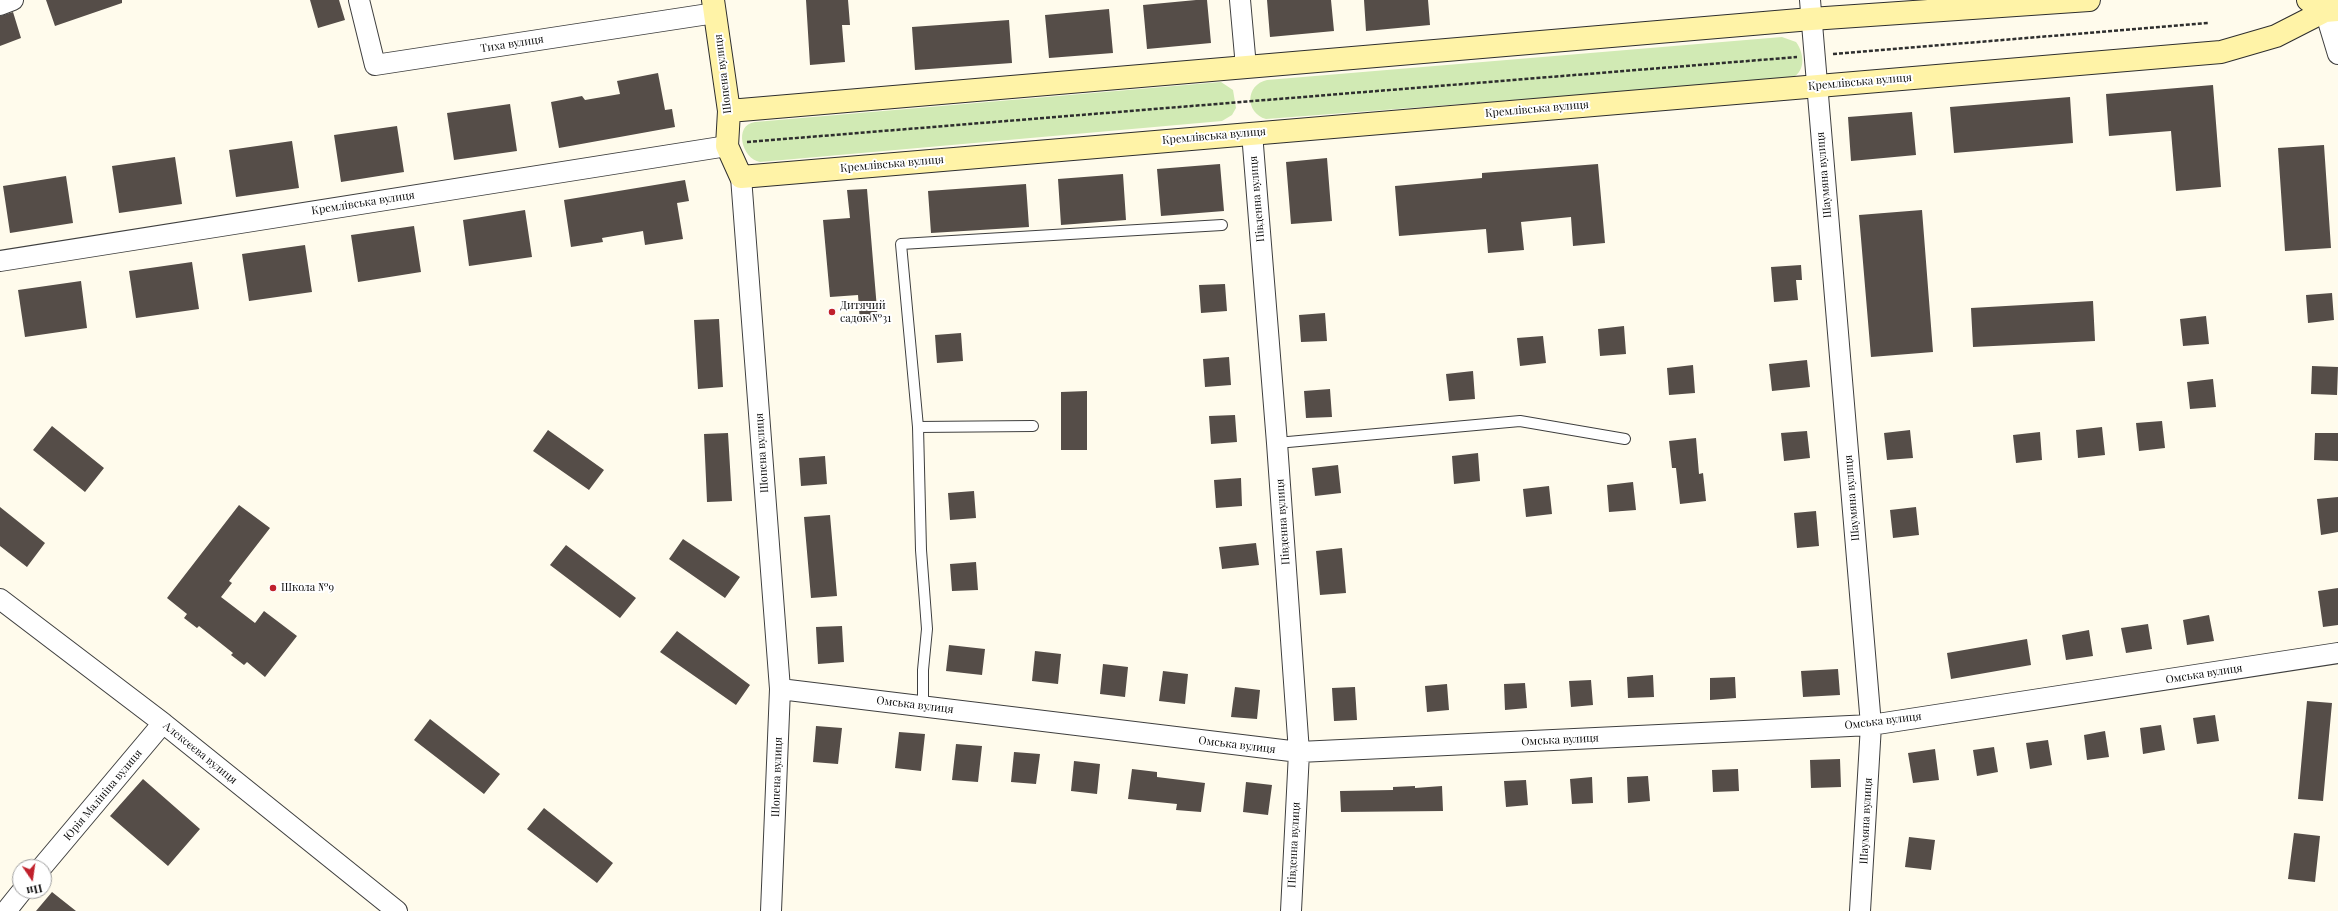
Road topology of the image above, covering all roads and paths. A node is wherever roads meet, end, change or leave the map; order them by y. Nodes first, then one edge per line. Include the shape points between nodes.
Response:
1 (13, 0) edge
2 (359, 0) edge
3 (1240, 0) edge
4 (2088, 0) edge
5 (0, 5) edge
6 (2324, 5) edge
7 (714, 6) edge
8 (1811, 10) edge
9 (2208, 23) dead end
10 (2338, 54) edge
11 (1814, 56) junction
12 (1246, 67) junction
13 (1817, 86) junction
14 (729, 111) junction
15 (1252, 133) junction
16 (727, 146) junction
17 (741, 176) junction
18 (1222, 225) dead end
19 (0, 261) edge
20 (1033, 426) dead end
21 (918, 427) junction
22 (1625, 439) dead end
23 (1277, 443) junction
24 (0, 599) edge
25 (2338, 653) edge
26 (780, 689) junction
27 (923, 706) junction
28 (163, 723) junction
29 (1871, 725) junction
30 (1299, 752) junction
31 (49, 859) edge
32 (13, 899) edge
33 (5, 906) edge
34 (397, 911) edge
35 (771, 911) edge
36 (1291, 911) edge
37 (1860, 911) edge

1 - 5 street
2 - 7 street, Тиха вулиця via 375,65
3 - 12 street
4 - 8 street
6 - 10 street
6 - 13 street, Кремлівська вулиця via 2276,36 2221,52
7 - 14 street, Шопена вулиця
8 - 11 street, Шаумяна вулиця
8 - 12 street
9 - 11 path
11 - 13 street, Шаумяна вулиця
11 - 16 path
12 - 14 street
13 - 15 street, Кремлівська вулиця
13 - 29 street, Шаумяна вулиця
14 - 16 street, Шопена вулиця
15 - 17 street, Кремлівська вулиця
15 - 23 street, Південна вулиця
16 - 17 street, Шопена вулиця
16 - 19 street, Кремлівська вулиця
17 - 26 street, Шопена вулиця
18 - 21 lane via 901,244
20 - 21 lane
21 - 27 lane via 921,550 927,629
22 - 23 lane via 1520,421
23 - 30 street, Південна вулиця
24 - 28 street, Алексєєва вулиця
25 - 29 street, Омська вулиця
26 - 27 street, Омська вулиця
26 - 35 street, Шопена вулиця
27 - 30 street, Омська вулиця
28 - 31 street, Юрія Малініна вулиця
28 - 34 street, Алексєєва вулиця
29 - 30 street, Омська вулиця
29 - 37 street, Шаумяна вулиця
30 - 36 street, Південна вулиця
32 - 33 street

